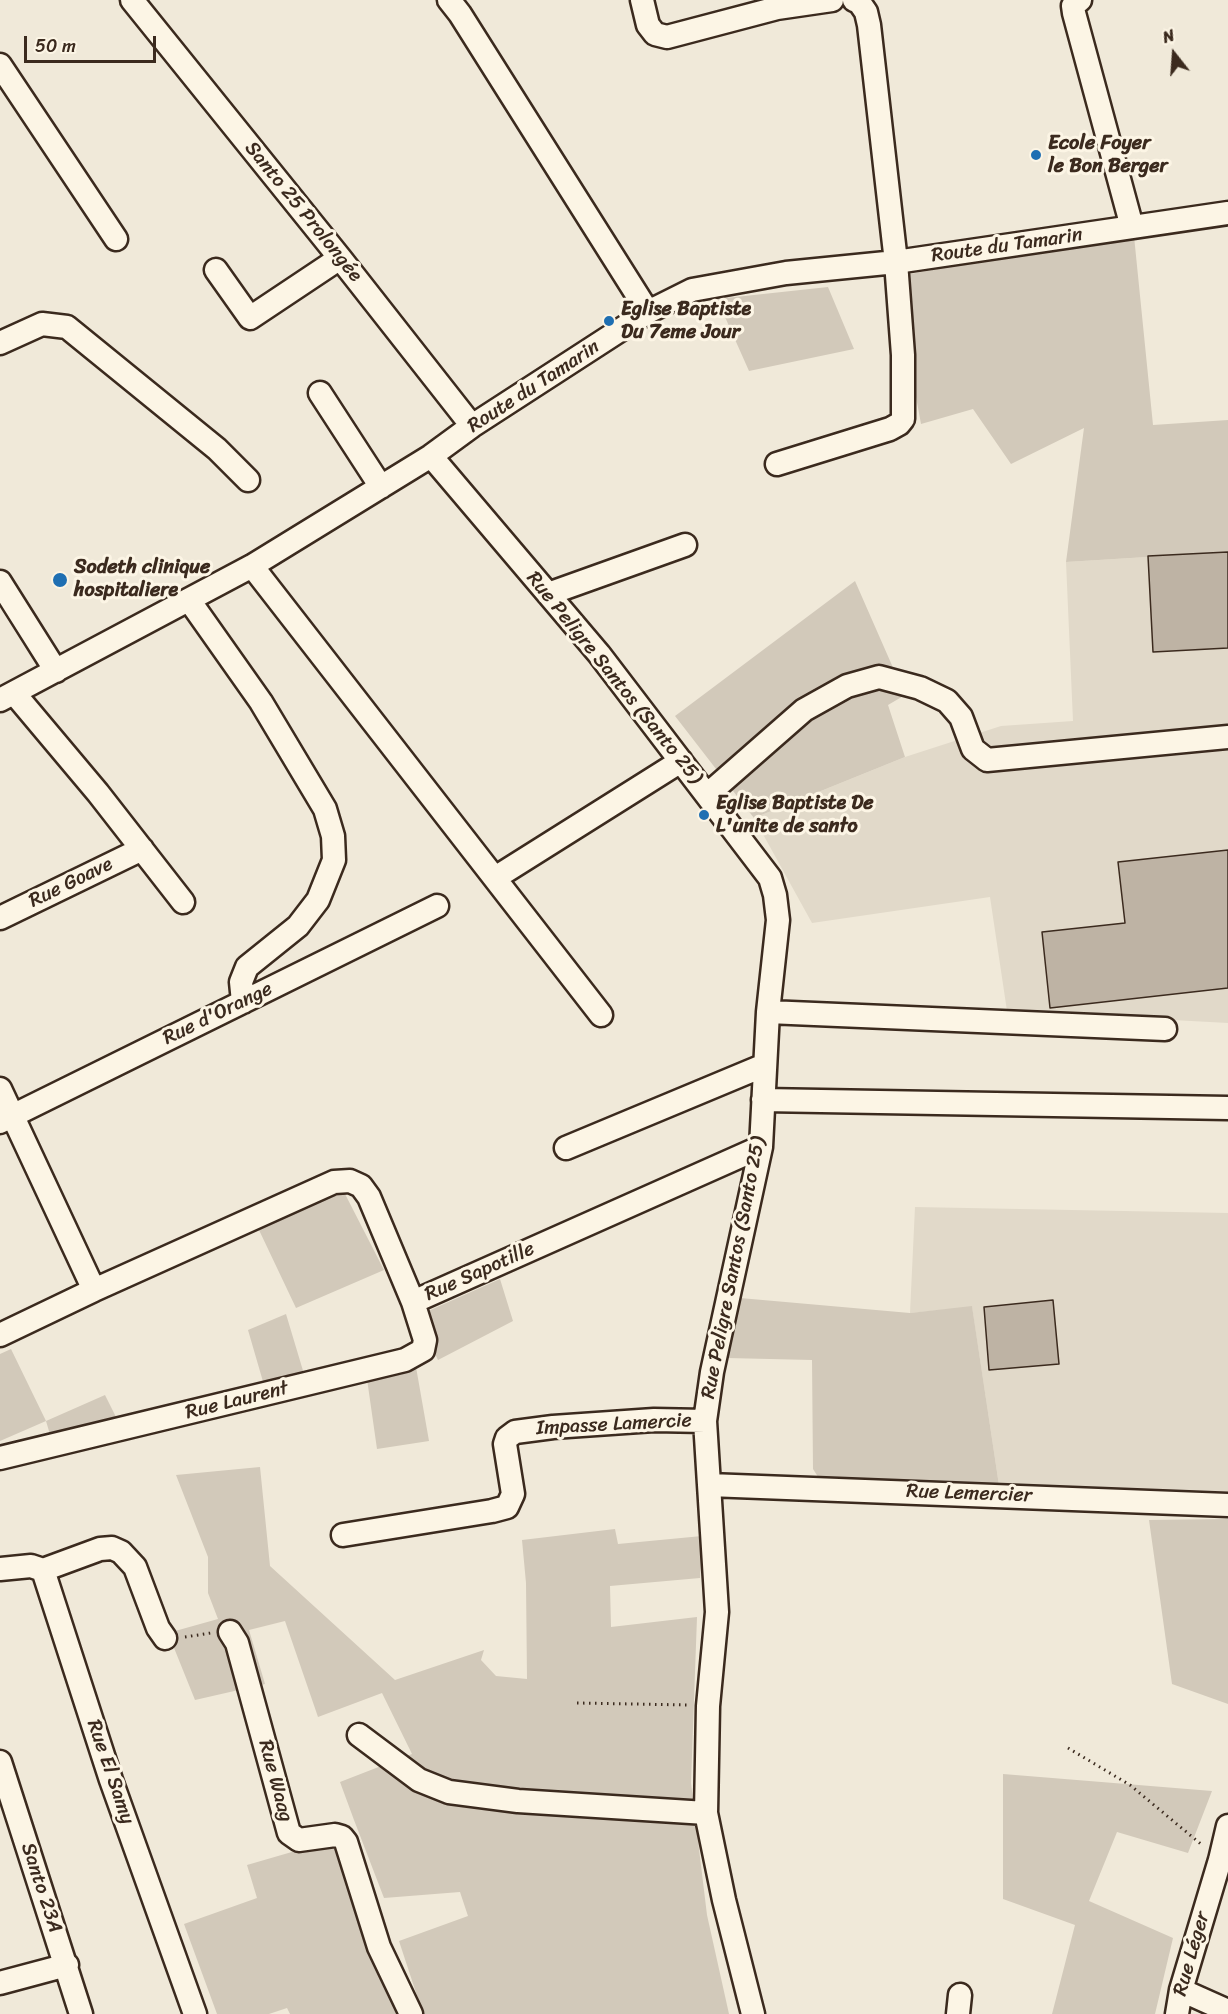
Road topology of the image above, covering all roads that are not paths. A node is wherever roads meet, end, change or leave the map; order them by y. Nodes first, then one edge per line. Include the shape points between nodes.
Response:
1 (132, 0) edge
2 (449, 0) edge
3 (642, 0) edge
4 (832, 0) edge
5 (854, 0) edge
6 (1080, 0) edge
7 (776, 4) edge
8 (0, 65) edge
9 (1228, 213) edge
10 (1132, 227) junction
11 (116, 239) dead end
12 (340, 258) junction
13 (896, 262) junction
14 (216, 270) dead end
15 (648, 312) junction
16 (0, 344) edge
17 (320, 393) dead end
18 (472, 426) junction
19 (431, 456) junction
20 (777, 464) dead end
21 (248, 480) dead end
22 (381, 487) junction
23 (685, 545) dead end
24 (252, 566) junction
25 (0, 582) edge
26 (548, 594) junction
27 (189, 600) junction
28 (56, 671) junction
29 (7, 697) edge
30 (1228, 737) edge
31 (681, 761) junction
32 (707, 795) junction
33 (142, 849) junction
34 (495, 878) junction
35 (183, 902) dead end
36 (437, 906) dead end
37 (0, 918) edge
38 (243, 1002) junction
39 (768, 1012) junction
40 (601, 1015) dead end
41 (1165, 1029) dead end
42 (765, 1065) junction
43 (0, 1089) edge
44 (763, 1100) junction
45 (1228, 1108) edge
46 (6, 1119) edge
47 (761, 1147) junction
48 (566, 1148) dead end
49 (93, 1290) junction
50 (414, 1302) junction
51 (0, 1335) edge
52 (705, 1421) junction
53 (0, 1458) edge
54 (710, 1485) junction
55 (1228, 1505) edge
56 (343, 1535) dead end
57 (0, 1569) edge
58 (43, 1570) junction
59 (230, 1632) road end
60 (165, 1638) road end
61 (359, 1735) dead end
62 (0, 1762) edge
63 (706, 1813) junction
64 (1228, 1826) edge
65 (66, 1965) junction
66 (0, 1983) edge
67 (1181, 1990) junction
68 (1228, 2011) edge
69 (81, 2014) edge
70 (195, 2014) edge
71 (411, 2014) edge
72 (753, 2014) edge
73 (1177, 2014) edge

1 - 12 street, Santo 25 Prolongée
2 - 15 street
3 - 7 street via 648,25 655,34 667,37
4 - 7 street
5 - 13 street via 866,12 869,25
6 - 10 street via 1073,6 1074,13
8 - 11 street
9 - 10 street, Route du Tamarin
10 - 13 street, Route du Tamarin
12 - 14 street via 250,318
12 - 18 street, Santo 25 Prolongée
13 - 15 street, Route du Tamarin via 786,273 692,290
13 - 20 street via 903,419 890,429
15 - 18 street, Route du Tamarin
16 - 21 street via 42,324 67,327 217,449
17 - 22 street
18 - 19 street, Route du Tamarin
19 - 22 street, Route du Tamarin
19 - 26 street, Rue Peligre Santos (Santo 25)
22 - 24 street, Route du Tamarin
23 - 26 street
24 - 27 street, Route du Tamarin
24 - 34 street
25 - 28 street
26 - 31 street, Rue Peligre Santos (Santo 25)
27 - 28 street, Route du Tamarin
27 - 38 street via 261,702 325,809 333,837 334,860 318,900 298,926 247,967 241,982
28 - 29 street, Route du Tamarin
29 - 33 street via 98,793
30 - 32 street via 987,760 973,749 962,717 947,701 920,688 879,678 847,686 804,710
31 - 32 street, Rue Peligre Santos (Santo 25)
31 - 34 street
32 - 39 street, Rue Peligre Santos (Santo 25) via 770,878 778,920
33 - 35 street
33 - 37 street, Rue Goave
34 - 40 street
36 - 38 street, Rue d'Orange
38 - 46 street, Rue d'Orange
39 - 41 street
39 - 42 street, Rue Peligre Santos (Santo 25)
42 - 44 street, Rue Peligre Santos (Santo 25)
42 - 48 street
43 - 46 street
44 - 45 street
44 - 47 street, Rue Peligre Santos (Santo 25)
46 - 49 street
47 - 50 street, Rue Sapotille
47 - 52 street, Rue Peligre Santos (Santo 25)
49 - 50 street, Rue Sapotille via 319,1187 350,1181 361,1186 369,1197
49 - 51 street, Rue Sapotille
50 - 53 street, Rue Laurent via 425,1340 423,1350 405,1360
52 - 54 street, Rue Peligre Santos (Santo 25)
52 - 56 street, Impasse Lamercie via 654,1419 515,1432 505,1444 513,1494 507,1507
54 - 55 street, Rue Lemercier
54 - 63 street, Rue Peligre Santos (Santo 25) via 717,1612 708,1706
57 - 58 street via 31,1566
58 - 60 street via 100,1549 121,1552 135,1567
58 - 70 street, Rue El Samy via 111,1780
59 - 71 street, Rue Waag via 237,1643 289,1833 299,1840 335,1835 346,1842 379,1947
61 - 63 street via 419,1780 449,1792 518,1801
62 - 65 street, Santo 23A
63 - 72 street, Rue Peligre Santos (Santo 25)
64 - 67 street, Rue Léger
65 - 66 street
65 - 69 street, Santo 23A
67 - 68 street
67 - 73 street, Rue Léger

